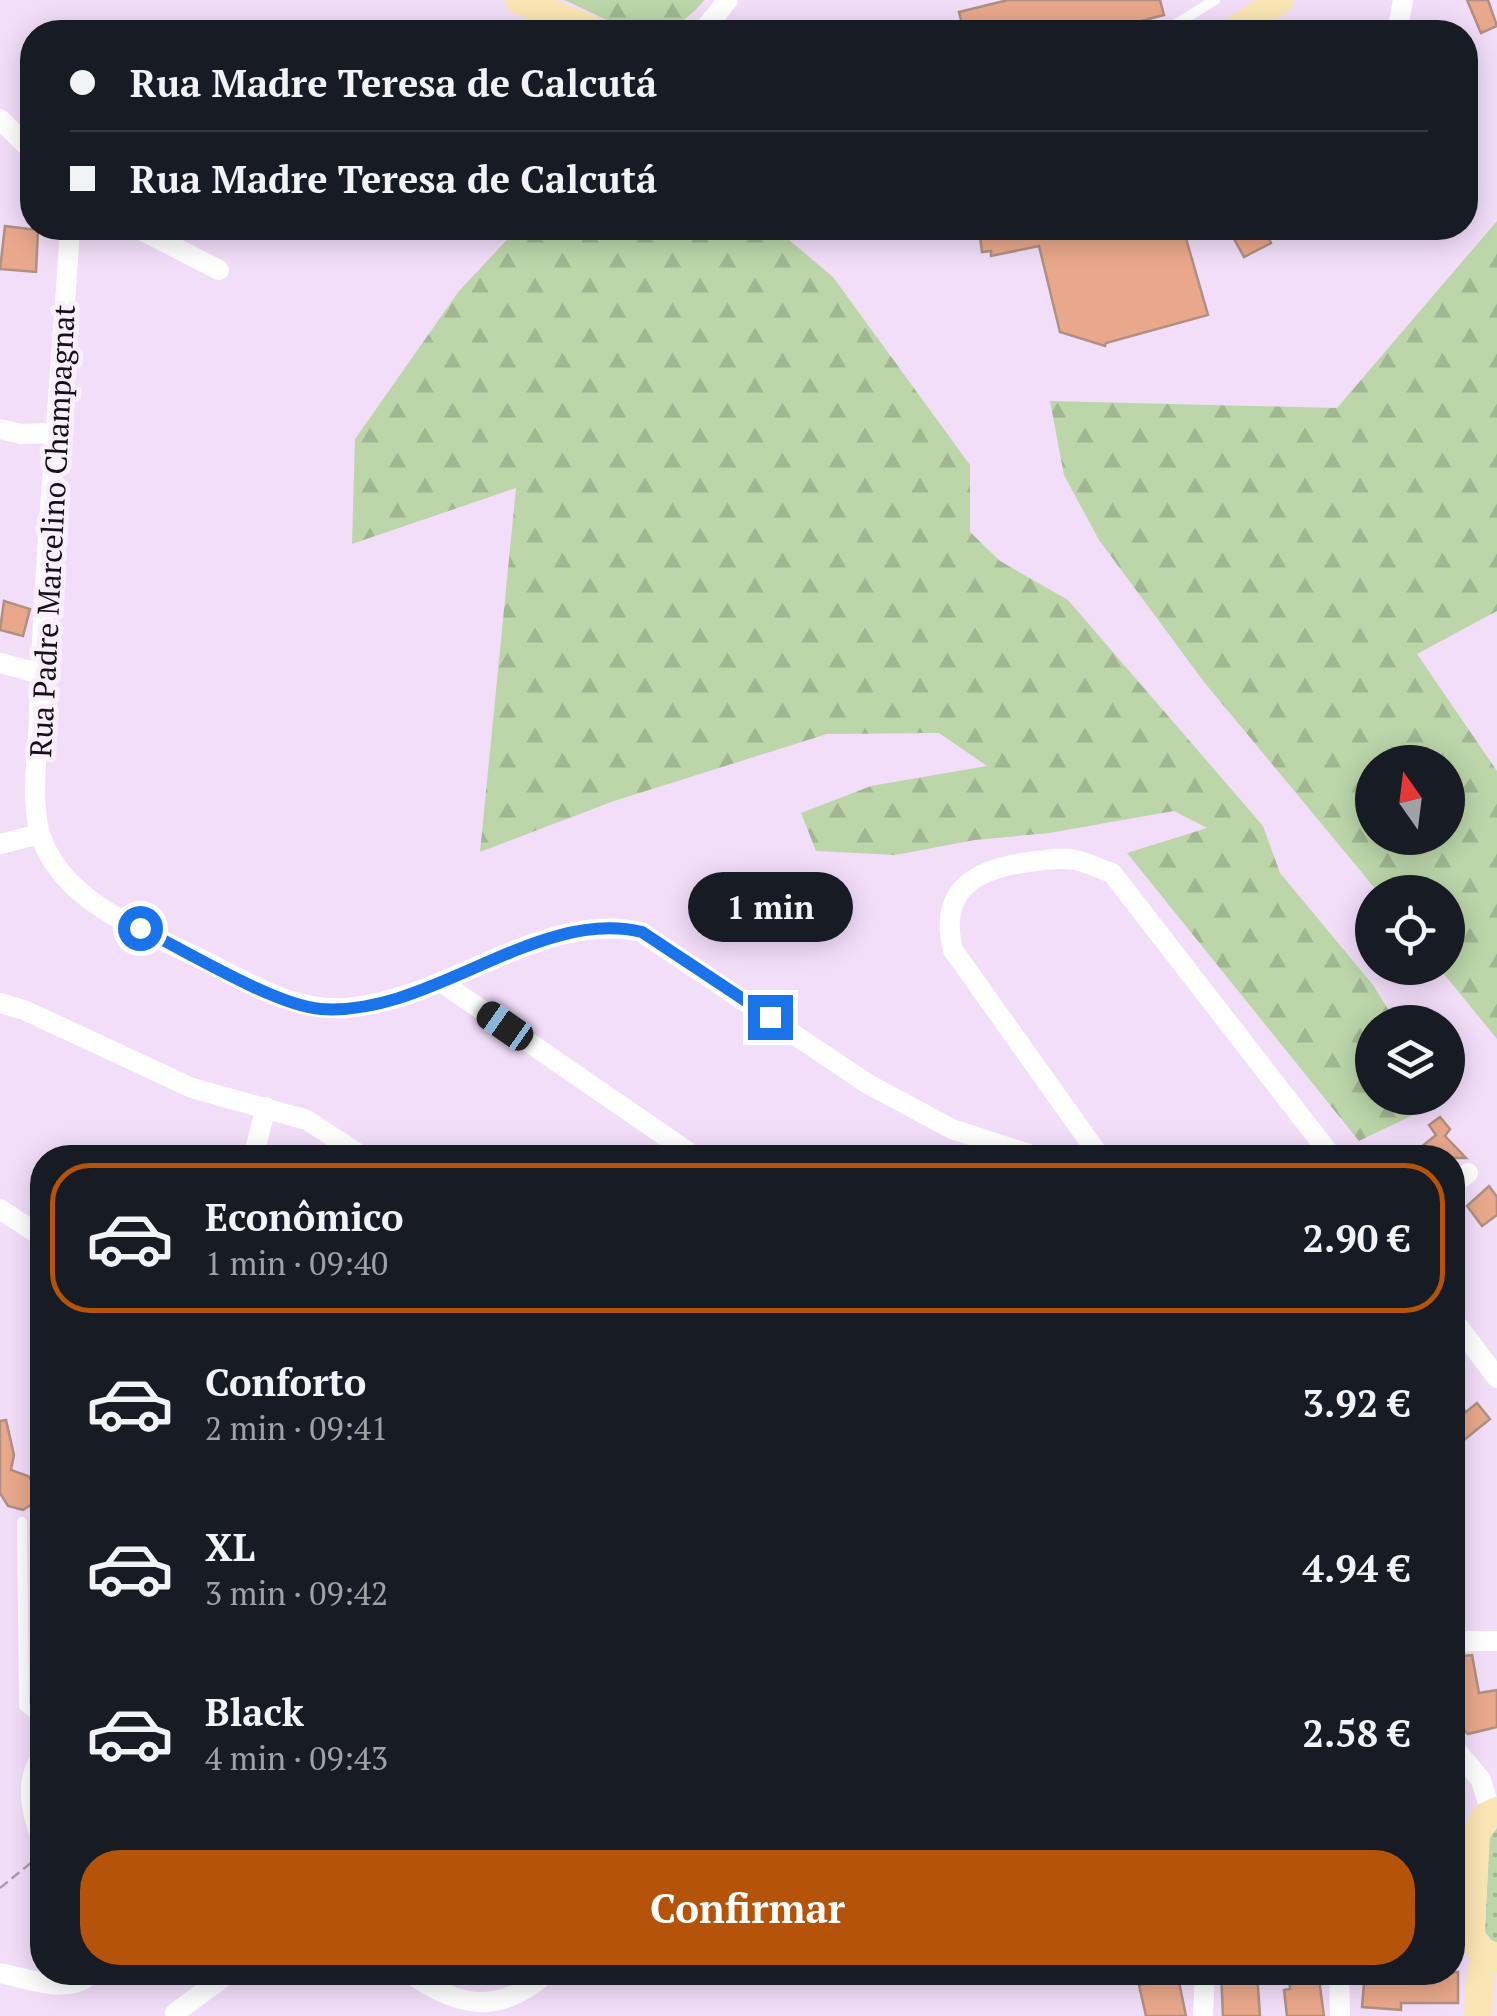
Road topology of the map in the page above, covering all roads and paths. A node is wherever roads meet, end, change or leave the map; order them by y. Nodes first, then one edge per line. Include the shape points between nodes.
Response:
1 (519, 0) edge
2 (728, 0) edge
3 (1215, 0) edge
4 (1280, 0) edge
5 (568, 20) edge
6 (712, 20) edge
7 (1182, 20) edge
8 (1250, 20) edge
9 (0, 118) edge
10 (20, 139) edge
11 (69, 240) edge
12 (161, 240) edge
13 (219, 270) dead end
14 (0, 429) edge
15 (58, 434) junction
16 (0, 663) edge
17 (40, 674) junction
18 (40, 834) junction
19 (0, 844) edge
20 (442, 982) junction
21 (0, 1003) edge
22 (266, 1106) junction
23 (256, 1145) edge
24 (345, 1145) edge
25 (678, 1145) edge
26 (1001, 1145) edge
27 (1092, 1145) edge
28 (1323, 1145) edge
29 (0, 1210) edge
30 (30, 1229) edge
31 (1465, 1335) edge
32 (1497, 1378) edge
33 (22, 1522) dead end
34 (1465, 1641) edge
35 (1497, 1641) edge
36 (30, 1711) edge
37 (1465, 1761) edge
38 (1494, 1812) edge
39 (30, 1859) edge
40 (0, 1888) edge
41 (1493, 1956) edge
42 (0, 1973) edge
43 (30, 1978) edge
44 (213, 1985) edge
45 (430, 1985) edge
46 (532, 1985) edge
47 (1205, 1985) edge
48 (1339, 1985) edge
49 (174, 2013) dead end
50 (1204, 2016) edge
51 (1340, 2016) edge
52 (1477, 2016) edge

1 - 5 street
2 - 6 street
3 - 7 lane
4 - 8 street
9 - 10 street
11 - 15 street, Rua Padre Marcelino Champagnat
12 - 13 street
14 - 15 street
15 - 17 street, Rua Padre Marcelino Champagnat
16 - 17 street
17 - 18 street, Rua Padre Marcelino Champagnat
18 - 19 street
18 - 20 street via 69,882 106,912 296,1004 350,1008
20 - 25 street
20 - 26 street via 576,931 618,926 642,932 868,1084 952,1129
21 - 22 street via 192,1088
22 - 23 street
22 - 24 street via 306,1120
27 - 28 street via 953,950 948,923 955,899 977,875 1060,858 1112,873
29 - 30 street
31 - 32 street
33 - 36 lane via 24,1706
34 - 35 street
37 - 38 street
38 - 41 street via 1476,1834 1472,1928 1474,1944
39 - 40 path
41 - 52 street via 1481,1970
42 - 43 street
44 - 49 street
45 - 46 street via 476,2003 508,2000
47 - 50 street
48 - 51 street

